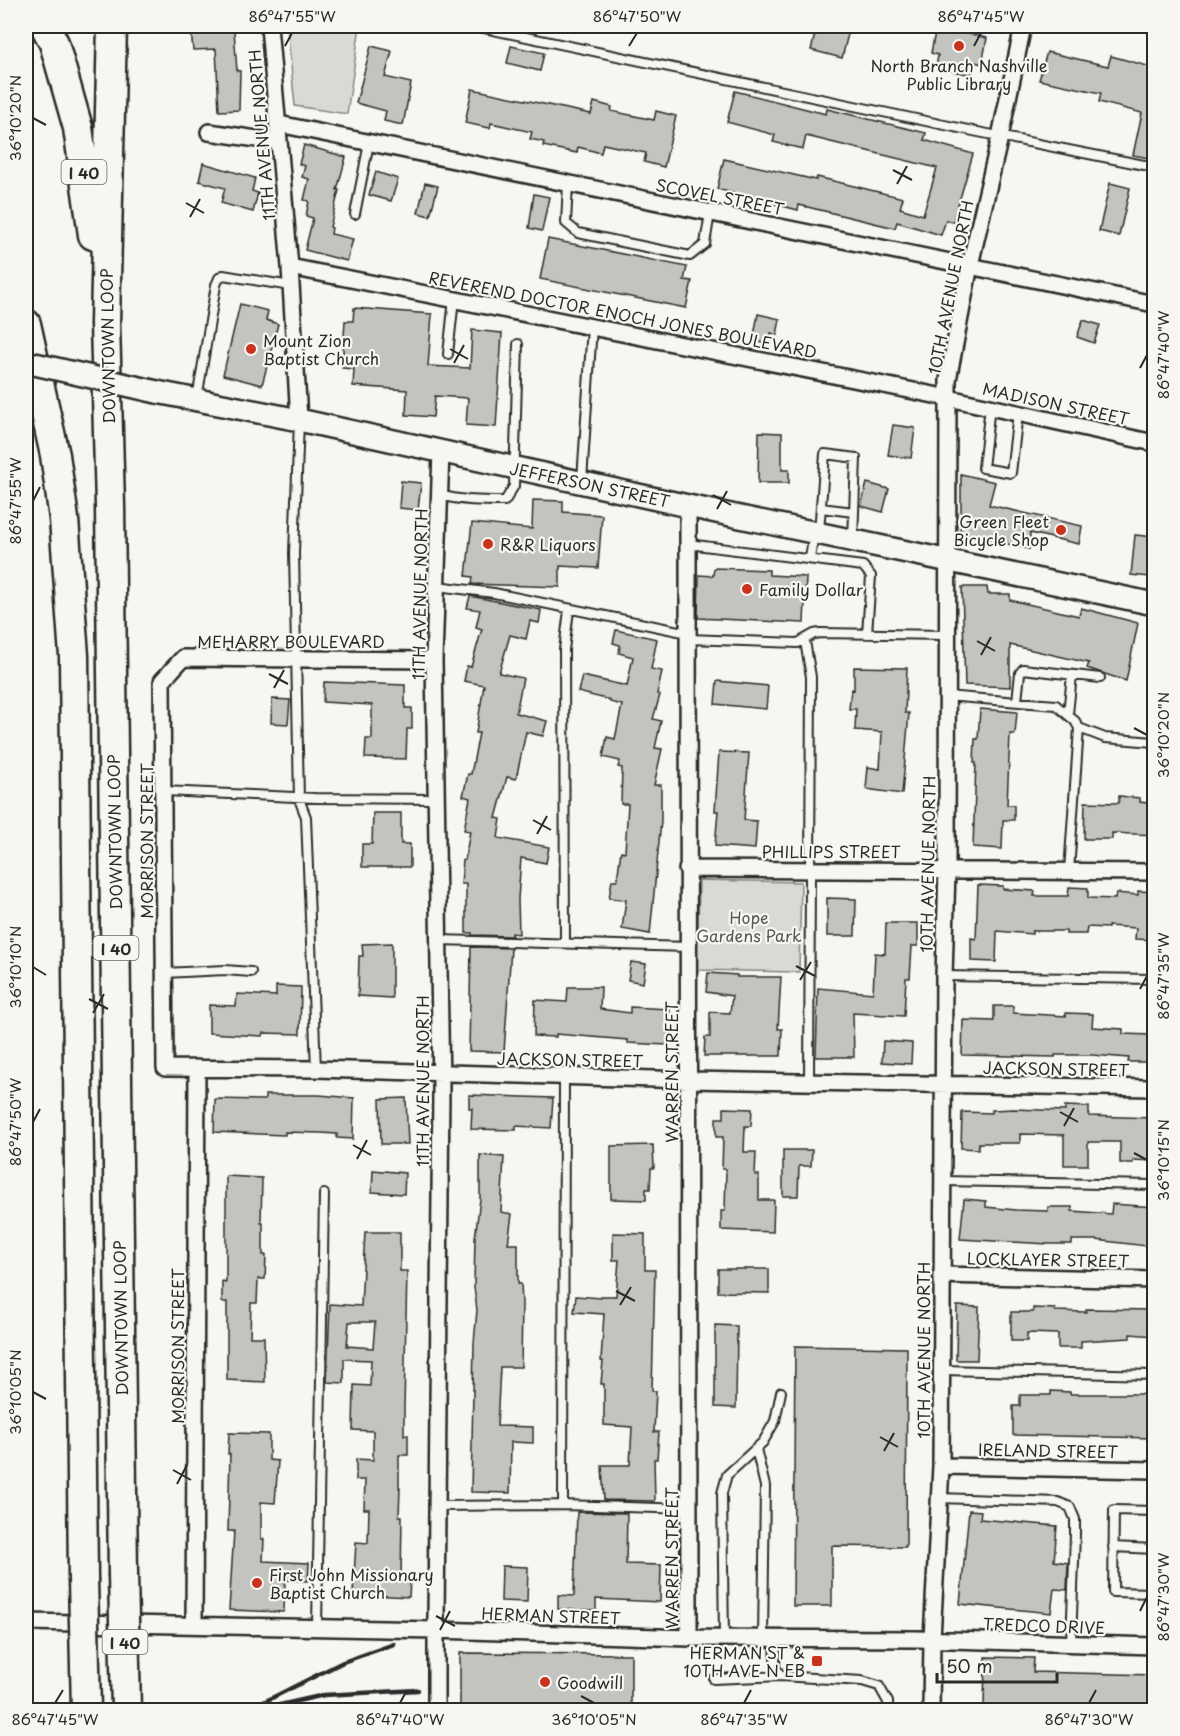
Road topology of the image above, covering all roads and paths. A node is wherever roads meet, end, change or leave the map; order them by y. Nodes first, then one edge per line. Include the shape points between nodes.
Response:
1 (45, 26) edge
2 (112, 26) edge
3 (269, 26) edge
4 (474, 26) edge
5 (1023, 26) edge
6 (279, 124) junction
7 (209, 132) dead end
8 (1000, 137) junction
9 (279, 142) junction
10 (369, 143) junction
11 (1155, 167) edge
12 (568, 184) junction
13 (710, 213) junction
14 (355, 214) dead end
15 (970, 265) junction
16 (290, 267) junction
17 (291, 286) junction
18 (453, 299) junction
19 (1155, 304) edge
20 (105, 323) junction
21 (26, 324) edge
22 (592, 326) junction
23 (518, 344) dead end
24 (28, 354) edge
25 (448, 354) dead end
26 (949, 398) junction
27 (197, 400) junction
28 (990, 406) junction
29 (1018, 413) junction
30 (299, 420) junction
31 (1155, 442) edge
32 (441, 451) junction
33 (515, 468) junction
34 (582, 482) junction
35 (440, 495) junction
36 (688, 506) junction
37 (821, 508) junction
38 (854, 512) junction
39 (817, 533) junction
40 (853, 541) junction
41 (688, 544) junction
42 (810, 558) junction
43 (946, 561) junction
44 (437, 586) junction
45 (1155, 604) edge
46 (569, 610) junction
47 (867, 634) junction
48 (946, 635) junction
49 (688, 636) junction
50 (805, 641) junction
51 (183, 658) joint
52 (296, 659) junction
53 (434, 660) junction
54 (1072, 675) junction
55 (1100, 678) dead end
56 (946, 696) junction
57 (1017, 701) junction
58 (1068, 714) junction
59 (1079, 728) junction
60 (1155, 742) edge
61 (164, 791) junction
62 (299, 797) junction
63 (436, 799) junction
64 (687, 869) junction
65 (809, 869) junction
66 (947, 870) junction
67 (1069, 871) junction
68 (1155, 872) edge
69 (439, 940) junction
70 (565, 943) junction
71 (689, 947) junction
72 (251, 972) dead end
73 (165, 973) junction
74 (944, 976) junction
75 (1155, 979) edge
76 (165, 1068) joint
77 (197, 1068) junction
78 (316, 1069) junction
79 (441, 1074) junction
80 (564, 1077) junction
81 (689, 1080) junction
82 (809, 1081) junction
83 (943, 1084) junction
84 (1155, 1088) edge
85 (942, 1181) junction
86 (1155, 1185) edge
87 (324, 1194) dead end
88 (941, 1275) junction
89 (1155, 1280) edge
90 (942, 1370) junction
91 (1155, 1375) edge
92 (781, 1392) dead end
93 (756, 1449) junction
94 (941, 1466) junction
95 (1155, 1470) edge
96 (939, 1498) junction
97 (563, 1505) junction
98 (437, 1506) junction
99 (689, 1509) junction
100 (1155, 1511) edge
101 (1113, 1547) junction
102 (1155, 1549) edge
103 (1155, 1593) edge
104 (26, 1622) edge
105 (194, 1625) junction
106 (316, 1627) junction
107 (435, 1630) junction
108 (689, 1638) junction
109 (724, 1638) junction
110 (769, 1638) junction
111 (932, 1640) junction
112 (1071, 1643) junction
113 (1155, 1646) edge
114 (781, 1676) junction
115 (714, 1678) dead end
116 (86, 1710) edge
117 (126, 1710) edge
118 (436, 1710) edge
119 (888, 1710) edge
120 (931, 1710) edge

1 - 20 highway, I 40 via 54,43 78,128
2 - 20 highway, DOWNTOWN LOOP
3 - 6 street, 11TH AVENUE NORTH
4 - 8 lane
5 - 8 street, 10TH AVENUE NORTH
6 - 9 street, 11TH AVENUE NORTH
6 - 10 street, SCOVEL STREET
7 - 9 street
8 - 11 lane
8 - 15 street, 10TH AVENUE NORTH
9 - 16 street, 11TH AVENUE NORTH
10 - 12 street, SCOVEL STREET
10 - 14 lane
12 - 13 street, SCOVEL STREET
12 - 13 lane via 566,223 578,232 690,256 705,244
13 - 15 street, SCOVEL STREET
15 - 19 street, SCOVEL STREET
15 - 26 street, 10TH AVENUE NORTH via 948,380
16 - 17 street, 11TH AVENUE NORTH
16 - 18 street, REVEREND DOCTOR ENOCH JONES BOULEVARD
17 - 27 lane via 219,278
17 - 30 street, 11TH AVENUE NORTH
18 - 22 street, REVEREND DOCTOR ENOCH JONES BOULEVARD
18 - 25 lane
20 - 117 highway, DOWNTOWN LOOP / I 40, bridge
21 - 24 highway
22 - 26 street, REVEREND DOCTOR ENOCH JONES BOULEVARD
22 - 34 lane
23 - 33 lane
24 - 27 main road, JEFFERSON STREET, bridge
24 - 116 highway, I 40, bridge via 55,455 74,656
26 - 28 street, MADISON STREET
26 - 43 street, 10TH AVENUE NORTH
27 - 30 main road, JEFFERSON STREET
28 - 29 street, MADISON STREET
28 - 29 lane via 983,468 1011,473
29 - 31 street, MADISON STREET
30 - 32 main road, JEFFERSON STREET
30 - 52 lane via 294,553
32 - 33 main road, JEFFERSON STREET
32 - 35 street, 11TH AVENUE NORTH
33 - 34 main road, JEFFERSON STREET
33 - 35 lane via 514,486 505,501
34 - 36 main road, JEFFERSON STREET
35 - 44 street, 11TH AVENUE NORTH
36 - 39 main road, JEFFERSON STREET
36 - 41 street, WARREN STREET
37 - 38 lane
37 - 38 lane via 825,454 856,458
37 - 39 lane
38 - 40 lane
39 - 40 main road, JEFFERSON STREET
39 - 42 lane
40 - 43 main road, JEFFERSON STREET
41 - 42 lane
41 - 49 street, WARREN STREET
42 - 47 lane via 863,566 870,573
43 - 45 main road, JEFFERSON STREET
43 - 48 street, 10TH AVENUE NORTH
44 - 46 lane via 494,593
44 - 53 street, 11TH AVENUE NORTH
46 - 49 lane
46 - 70 lane via 564,650
47 - 48 lane
47 - 50 lane via 814,633
48 - 56 street, 10TH AVENUE NORTH
49 - 50 lane
49 - 64 street, WARREN STREET
50 - 65 lane via 811,677
51 - 52 street, MEHARRY BOULEVARD
51 - 61 street, MORRISON STREET via 162,681
52 - 53 street, MEHARRY BOULEVARD
52 - 62 lane
53 - 63 street, 11TH AVENUE NORTH
54 - 55 lane
54 - 57 lane via 1025,669 1020,673
54 - 58 lane
56 - 57 lane
56 - 66 street, 10TH AVENUE NORTH
57 - 58 lane via 1056,705
58 - 59 lane
59 - 60 lane via 1105,738
59 - 67 lane
61 - 62 lane
61 - 73 street, MORRISON STREET
62 - 63 lane
62 - 78 lane via 306,817
63 - 69 street, 11TH AVENUE NORTH
64 - 65 street, PHILLIPS STREET
64 - 71 street, WARREN STREET
65 - 66 street, PHILLIPS STREET
65 - 82 lane
66 - 67 street, PHILLIPS STREET
66 - 74 street, 10TH AVENUE NORTH
67 - 68 street, PHILLIPS STREET
69 - 70 lane
69 - 79 street, 11TH AVENUE NORTH
70 - 71 lane
71 - 81 street, WARREN STREET
72 - 73 lane
73 - 76 street, MORRISON STREET
74 - 75 lane
74 - 83 street, 10TH AVENUE NORTH
76 - 77 street, JACKSON STREET
77 - 78 street, JACKSON STREET
77 - 105 street, MORRISON STREET
78 - 79 street, JACKSON STREET
79 - 80 street, JACKSON STREET
79 - 98 street, 11TH AVENUE NORTH
80 - 81 street, JACKSON STREET
80 - 97 lane
81 - 82 street, JACKSON STREET
81 - 99 street, WARREN STREET
82 - 83 street, JACKSON STREET
83 - 84 street, JACKSON STREET
83 - 85 street, 10TH AVENUE NORTH
85 - 86 lane
85 - 88 street, 10TH AVENUE NORTH
87 - 106 lane
88 - 89 street, LOCKLAYER STREET
88 - 90 street, 10TH AVENUE NORTH
90 - 91 lane
90 - 94 street, 10TH AVENUE NORTH
92 - 93 lane via 775,1421
93 - 109 lane via 727,1475 722,1493
93 - 110 lane via 765,1486
94 - 95 street, IRELAND STREET
94 - 96 street, 10TH AVENUE NORTH
96 - 111 street, 10TH AVENUE NORTH
96 - 112 lane via 1058,1502 1070,1507 1075,1520
97 - 98 lane
97 - 99 lane
98 - 107 street, 11TH AVENUE NORTH
99 - 108 street, WARREN STREET
100 - 101 lane via 1114,1510
101 - 102 lane
101 - 103 lane via 1113,1592
104 - 105 street, HERMAN STREET
105 - 106 street, HERMAN STREET
106 - 107 street, HERMAN STREET
107 - 108 street, HERMAN STREET
107 - 118 street, 11TH AVENUE NORTH
108 - 109 street, HERMAN STREET
109 - 110 street, HERMAN STREET
110 - 111 street, HERMAN STREET
110 - 114 lane
111 - 112 street, TREDCO DRIVE
111 - 120 street, 10TH AVENUE NORTH
112 - 113 street, TREDCO DRIVE
114 - 115 lane
114 - 119 lane via 862,1681 879,1686

